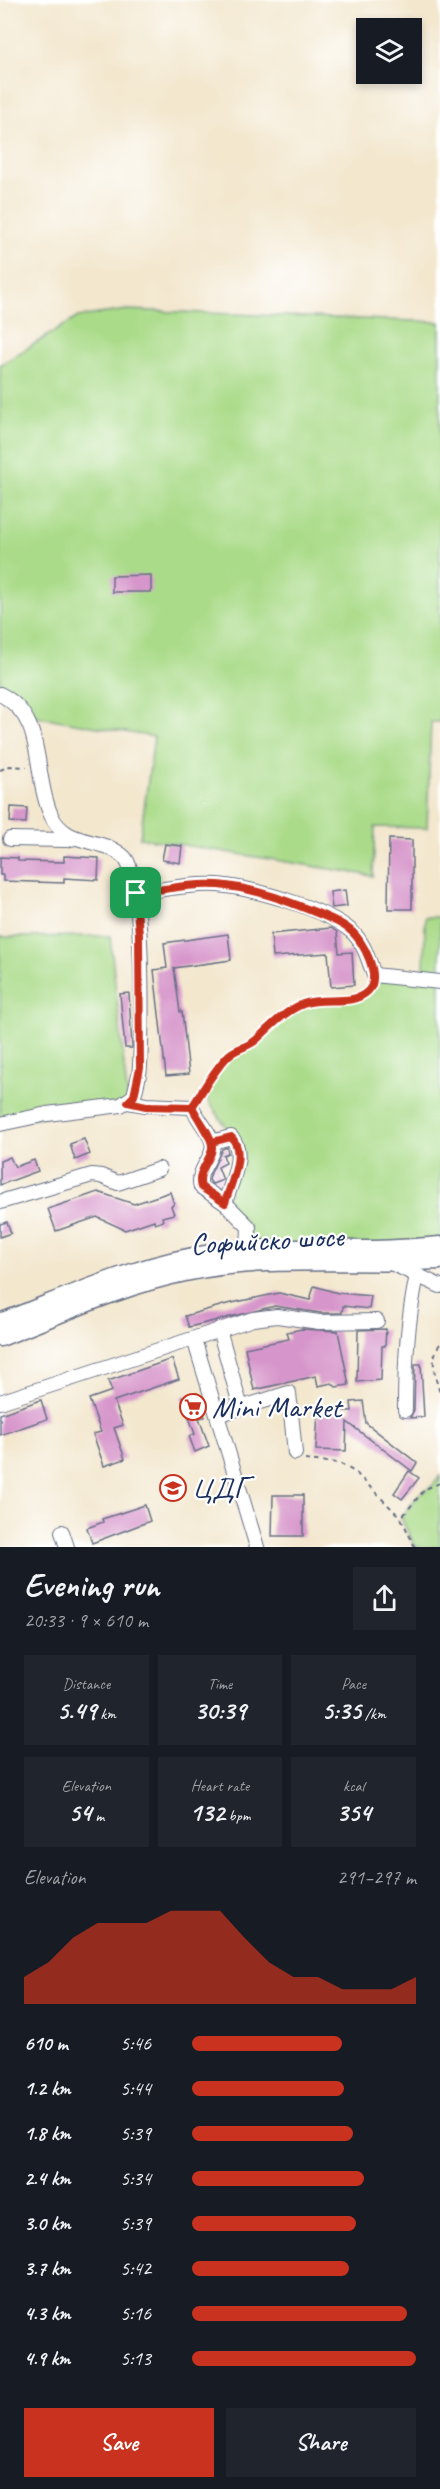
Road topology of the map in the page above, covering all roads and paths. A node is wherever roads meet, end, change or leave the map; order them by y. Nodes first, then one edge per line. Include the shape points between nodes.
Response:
1 (0, 694) edge
2 (38, 769) junction
3 (0, 770) edge
4 (75, 838) junction
5 (10, 839) dead end
6 (136, 893) junction
7 (374, 975) junction
8 (440, 982) edge
9 (128, 1102) junction
10 (192, 1107) junction
11 (0, 1124) edge
12 (212, 1142) junction
13 (159, 1169) dead end
14 (0, 1203) edge
15 (225, 1203) junction
16 (440, 1246) edge
17 (248, 1250) junction
18 (440, 1260) edge
19 (391, 1263) junction
20 (417, 1275) junction
21 (440, 1286) edge
22 (377, 1322) dead end
23 (0, 1323) edge
24 (219, 1329) junction
25 (0, 1337) edge
26 (194, 1339) junction
27 (440, 1344) edge
28 (440, 1393) edge
29 (0, 1402) edge
30 (241, 1408) junction
31 (405, 1410) dead end
32 (217, 1415) junction
33 (295, 1453) joint
34 (440, 1483) edge
35 (401, 1518) junction
36 (62, 1532) dead end
37 (67, 1547) edge
38 (257, 1547) edge
39 (415, 1547) edge

1 - 2 street via 12,700 32,728
2 - 3 path via 10,766
2 - 4 street via 50,814 58,828
4 - 5 street
4 - 6 street via 123,857 131,869
6 - 7 street via 216,885 271,894 340,923 352,932 364,948
6 - 9 street via 140,1068 134,1096
7 - 8 street
7 - 10 path via 371,988 363,995 353,1000 320,999 302,1004 253,1043 228,1056
9 - 10 street
9 - 11 street
10 - 12 street
12 - 15 street via 201,1171 201,1187
12 - 15 street via 231,1137 239,1152
13 - 14 street via 118,1183 92,1175
15 - 17 street via 249,1227
16 - 17 main road, Софийско шосе
17 - 23 main road, Софийско шосе via 175,1261
18 - 19 main road, Софийско шосе
19 - 20 street
19 - 25 main road, Софийско шосе via 246,1264 185,1272 123,1290
20 - 21 street
20 - 31 street via 407,1326
22 - 24 street via 319,1322 277,1316
24 - 26 street
24 - 30 street
26 - 29 street
26 - 32 street
27 - 28 path via 433,1360
30 - 32 street
30 - 33 street via 289,1393
32 - 38 street
33 - 35 path via 305,1460 339,1463 355,1472
34 - 35 path via 425,1489
35 - 39 path
36 - 37 street

